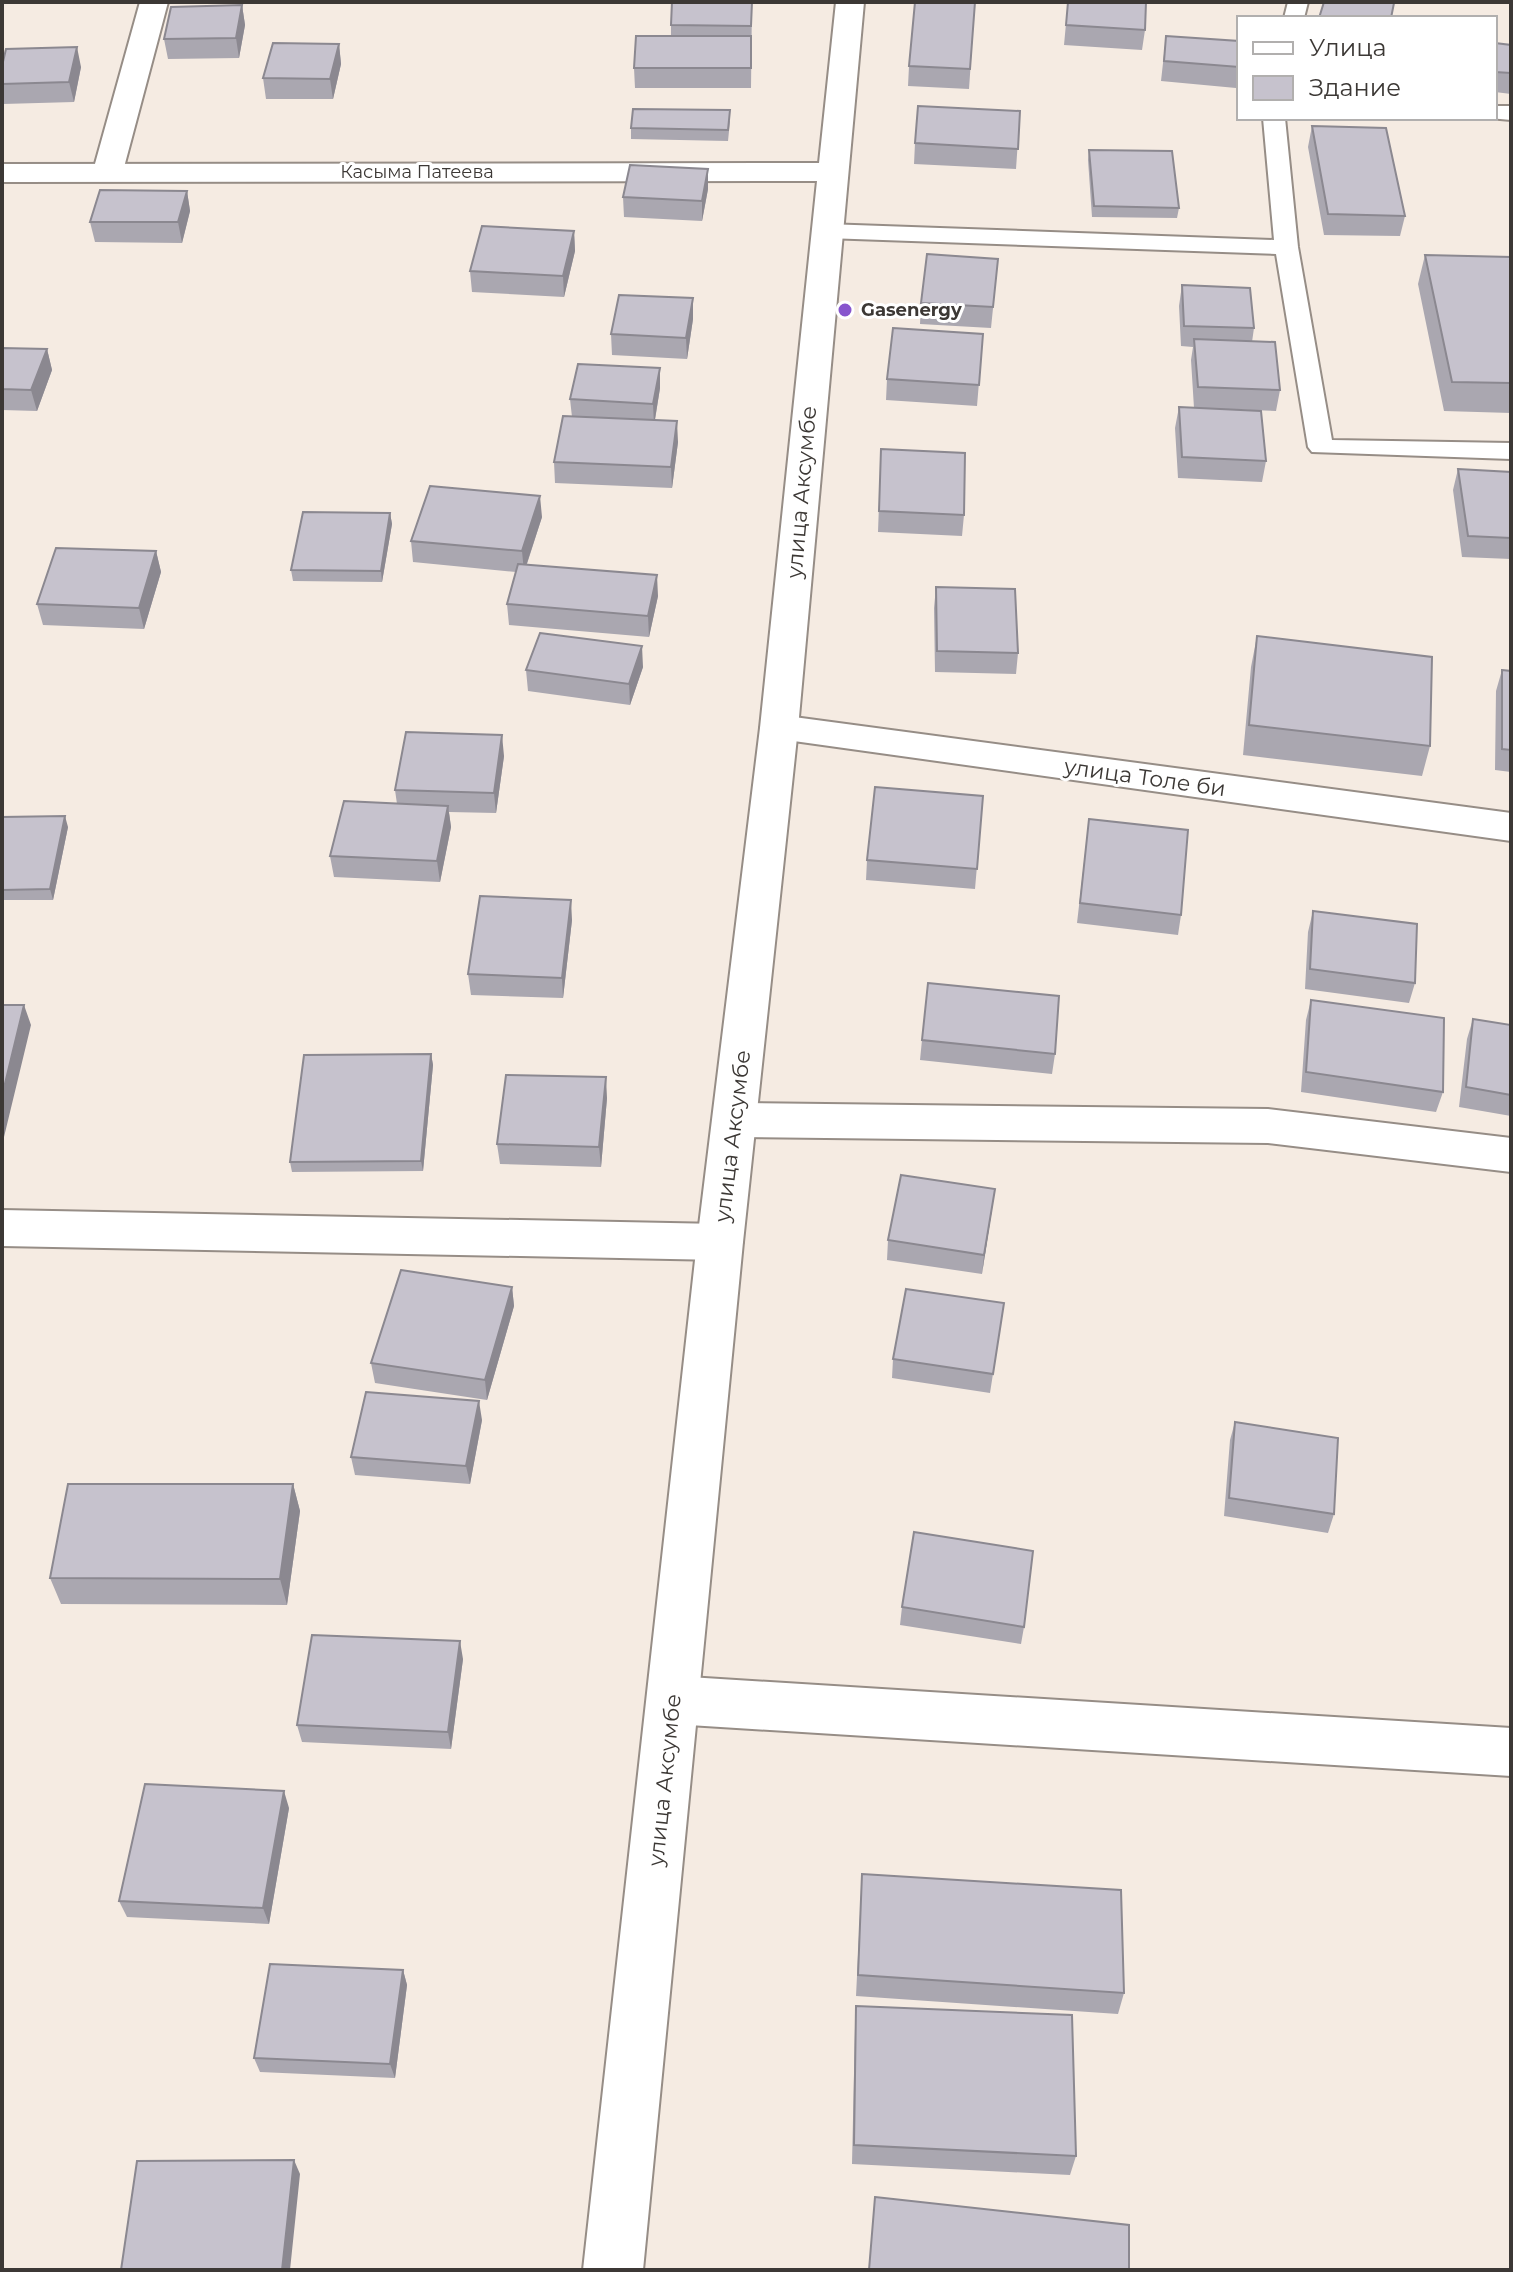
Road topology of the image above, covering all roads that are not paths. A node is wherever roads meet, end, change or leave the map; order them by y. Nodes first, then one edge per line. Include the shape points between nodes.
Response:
1 (154, 2) edge
2 (850, 2) edge
3 (1274, 120) edge
4 (108, 171) junction
5 (832, 172) junction
6 (2, 173) edge
7 (826, 231) junction
8 (1286, 247) junction
9 (1511, 451) edge
10 (779, 728) junction
11 (1511, 827) edge
12 (735, 1120) junction
13 (1511, 1155) edge
14 (2, 1228) edge
15 (720, 1242) junction
16 (673, 1700) junction
17 (1511, 1752) edge
18 (613, 2270) edge

1 - 4 main road
2 - 5 main road, улица Аксумбе
3 - 8 lane
4 - 5 main road, Касыма Патеева
4 - 6 main road, Касыма Патеева
5 - 7 main road, улица Аксумбе
7 - 8 lane
7 - 10 main road, улица Аксумбе
8 - 9 lane via 1321,447
10 - 11 main road, улица Толе би
10 - 12 main road, улица Аксумбе
12 - 13 main road via 1268,1126
12 - 15 main road, улица Аксумбе
14 - 15 main road
15 - 16 main road, улица Аксумбе
16 - 17 main road
16 - 18 main road, улица Аксумбе

